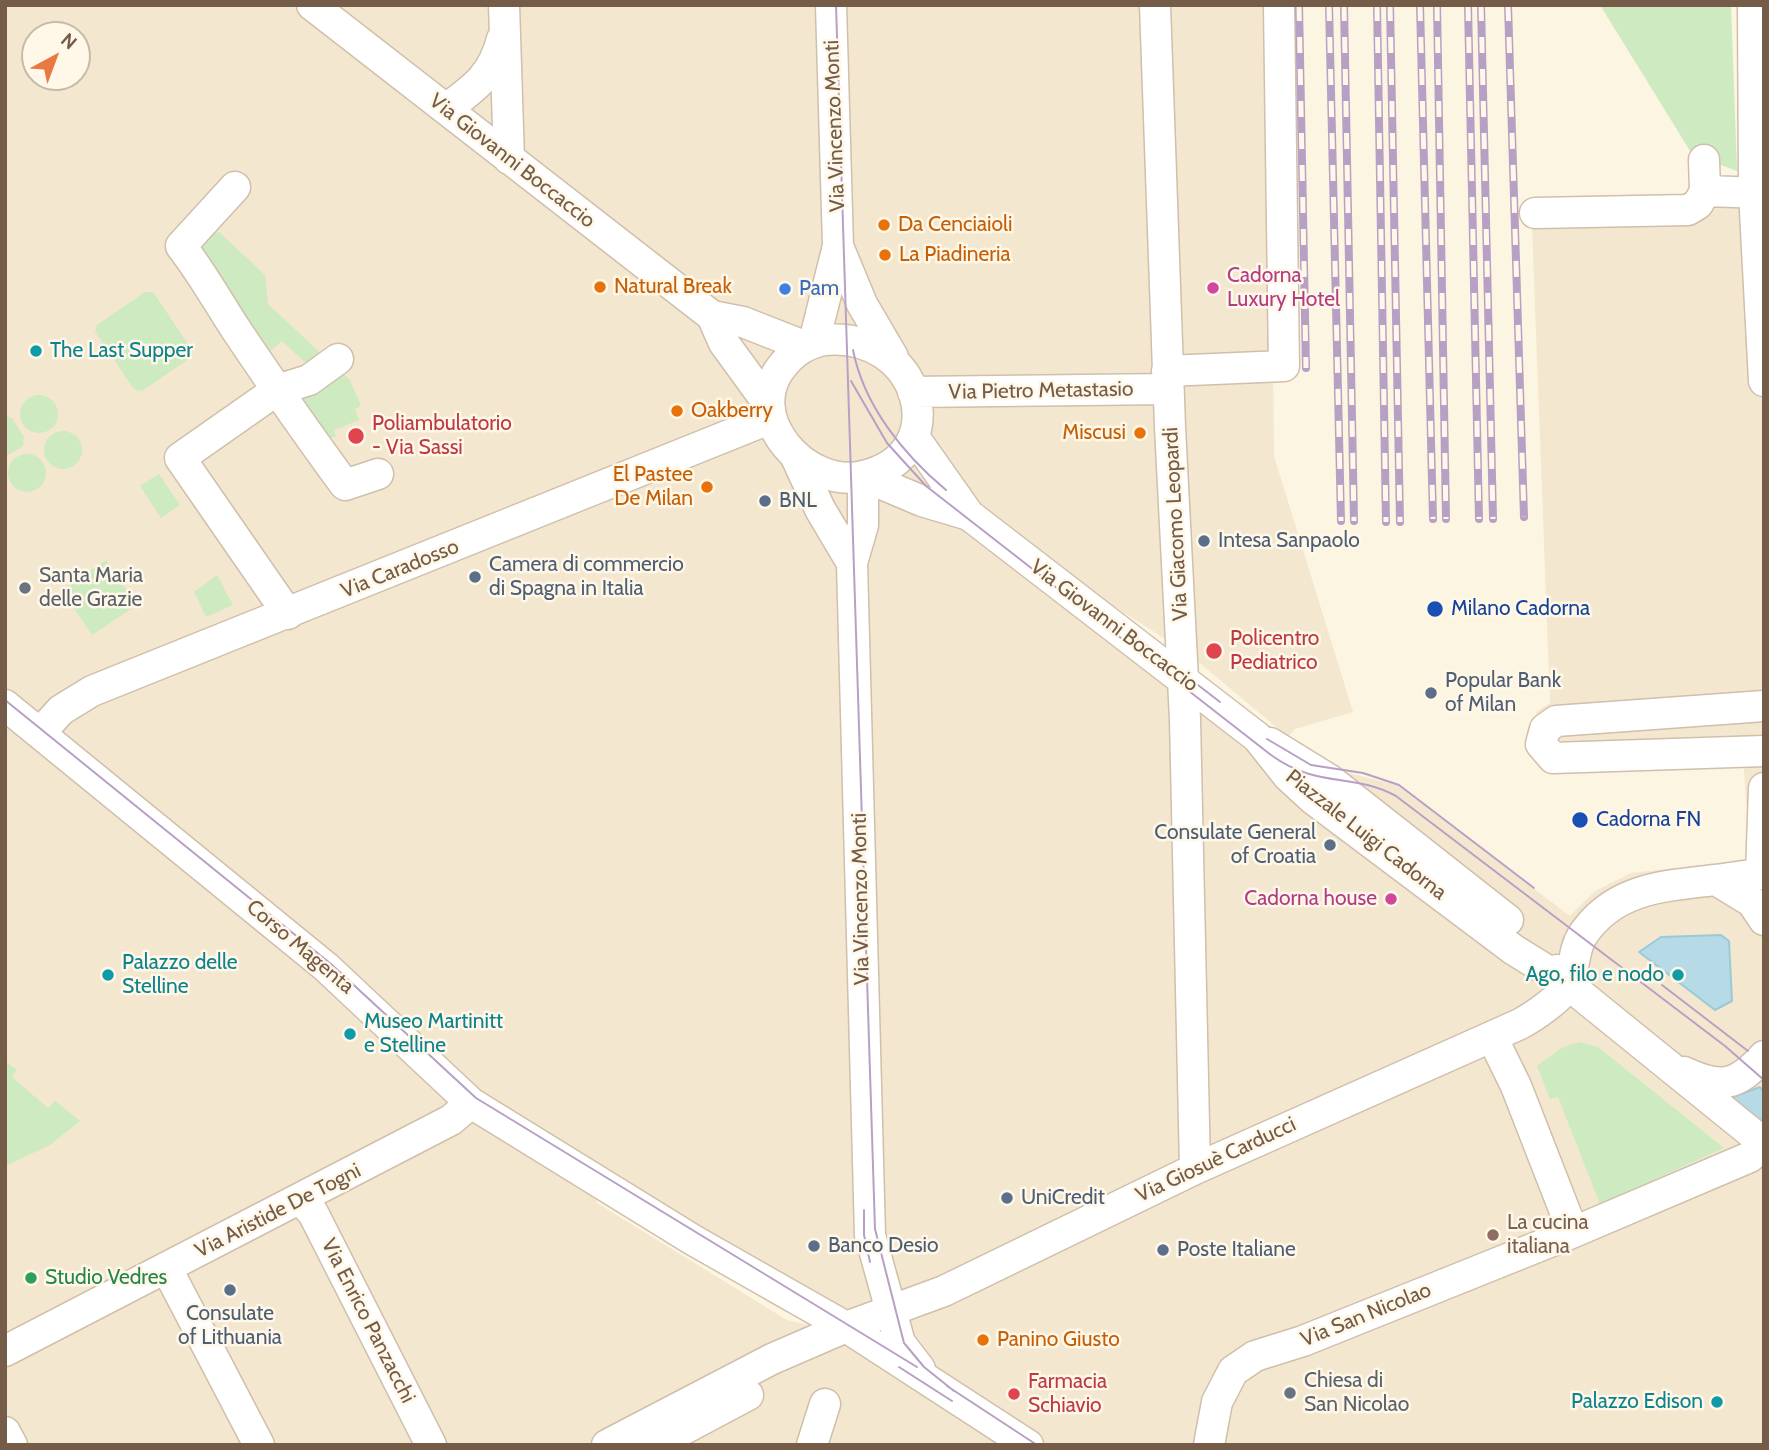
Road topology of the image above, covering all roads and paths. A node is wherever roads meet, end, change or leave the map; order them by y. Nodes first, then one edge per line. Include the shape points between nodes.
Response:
1 (312, 5) edge
2 (831, 5) edge
3 (1155, 5) edge
4 (1279, 5) edge
5 (1752, 5) edge
6 (504, 17) edge
7 (446, 109) junction
8 (509, 159) junction
9 (1704, 160) dead end
10 (235, 187) dead end
11 (1705, 191) junction
12 (1759, 193) edge
13 (1535, 214) dead end
14 (838, 246) junction
15 (712, 316) junction
16 (809, 344) junction
17 (338, 359) dead end
18 (894, 360) junction
19 (1168, 380) junction
20 (1764, 381) edge
21 (277, 390) junction
22 (913, 392) junction
23 (768, 410) junction
24 (914, 437) junction
25 (795, 455) junction
26 (378, 474) dead end
27 (863, 476) junction
28 (969, 515) junction
29 (852, 563) junction
30 (288, 614) junction
31 (1181, 677) junction
32 (5, 705) edge
33 (1764, 706) edge
34 (1623, 717) junction
35 (40, 733) junction
36 (1257, 737) joint
37 (1764, 751) edge
38 (1579, 758) junction
39 (1764, 788) edge
40 (1763, 874) edge
41 (1716, 880) junction
42 (1764, 920) edge
43 (1569, 984) junction
44 (1492, 1037) junction
45 (1649, 1048) junction
46 (1764, 1056) edge
47 (471, 1103) junction
48 (1757, 1150) edge
49 (1195, 1168) junction
50 (599, 1182) junction
51 (301, 1200) junction
52 (1573, 1232) junction
53 (167, 1269) junction
54 (889, 1311) junction
55 (846, 1327) junction
56 (5, 1352) edge
57 (939, 1387) junction
58 (825, 1404) dead end
59 (5, 1432) edge
60 (1025, 1444) edge
61 (12, 1445) edge
62 (259, 1445) edge
63 (431, 1445) edge
64 (607, 1445) edge
65 (654, 1445) edge
66 (812, 1445) edge
67 (1209, 1445) edge

1 - 7 street, Via Giovanni Boccaccio
2 - 14 street, Via Vincenzo Monti
3 - 19 street, Via Giacomo Leopardi
4 - 19 street, Via Pietro Metastasio via 1284,366
5 - 12 street
6 - 7 street via 495,64
6 - 8 street
7 - 8 street, Via Giovanni Boccaccio
8 - 15 street, Via Giovanni Boccaccio
9 - 11 street
10 - 21 street via 181,246
11 - 12 street
11 - 13 street via 1688,210
12 - 20 street
14 - 16 street, Via Vincenzo Monti
14 - 18 street, Via Vincenzo Monti via 862,304
15 - 16 street, Via Giovanni Boccaccio
15 - 23 street, Via Giovanni Boccaccio via 724,343
16 - 18 street via 840,339 863,342
16 - 23 street via 777,372 769,388
17 - 21 street via 309,380
18 - 22 street
19 - 22 street, Via Pietro Metastasio
19 - 31 street, Via Giacomo Leopardi
21 - 26 street via 345,485
21 - 30 street via 180,458
22 - 24 street
23 - 25 street
23 - 30 street, Via Caradosso
24 - 27 street via 897,457
24 - 28 street, Via Giovanni Boccaccio
25 - 27 street via 842,478
25 - 29 street, Via Vincenzo Monti
27 - 28 street, Via Giovanni Boccaccio
27 - 29 street, Via Vincenzo Monti via 863,525
28 - 31 street, Via Giovanni Boccaccio
29 - 54 street, Via Vincenzo Monti via 870,1235
30 - 35 street, Via Caradosso via 92,691 61,710
31 - 36 street, Via Giovanni Boccaccio
31 - 49 street, Via Giacomo Leopardi
32 - 35 street, Corso Magenta
33 - 34 street
34 - 38 street
34 - 38 street via 1556,721 1545,729 1541,744 1553,758
35 - 47 street, Corso Magenta via 318,960
36 - 43 street, Piazzale Luigi Cadorna via 1313,799 1514,950
37 - 38 street
39 - 40 street
40 - 41 street
41 - 42 street via 1752,902
41 - 43 street via 1664,885 1626,896 1582,937
43 - 44 street via 1538,1014
43 - 45 street, Piazzale Luigi Cadorna
44 - 49 street, Via Giosuè Carducci
44 - 52 street
45 - 46 street, Piazzale Luigi Cadorna via 1681,1071 1722,1084 1740,1077
45 - 48 street, Piazzale Luigi Cadorna via 1735,1123
47 - 50 street, Corso Magenta
47 - 51 street, Via Aristide De Togni via 451,1120
48 - 52 street, Piazzale Luigi Cadorna
49 - 54 street, Via Giosuè Carducci via 944,1291
50 - 55 street, Corso Magenta
50 - 55 street via 601,1202 780,1311 794,1318
51 - 53 street, Via Aristide De Togni
51 - 63 street, Via Enrico Panzacchi via 313,1213
52 - 67 street, Via San Nicolao via 1255,1356 1233,1371 1217,1402
53 - 56 street, Via Aristide De Togni
53 - 62 street
54 - 55 street, Via Giosuè Carducci
54 - 57 street, Via Vincenzo Monti via 911,1360
55 - 57 street, Corso Magenta
55 - 64 street via 772,1359
55 - 65 street via 782,1376
57 - 60 street
58 - 66 street
59 - 61 street

